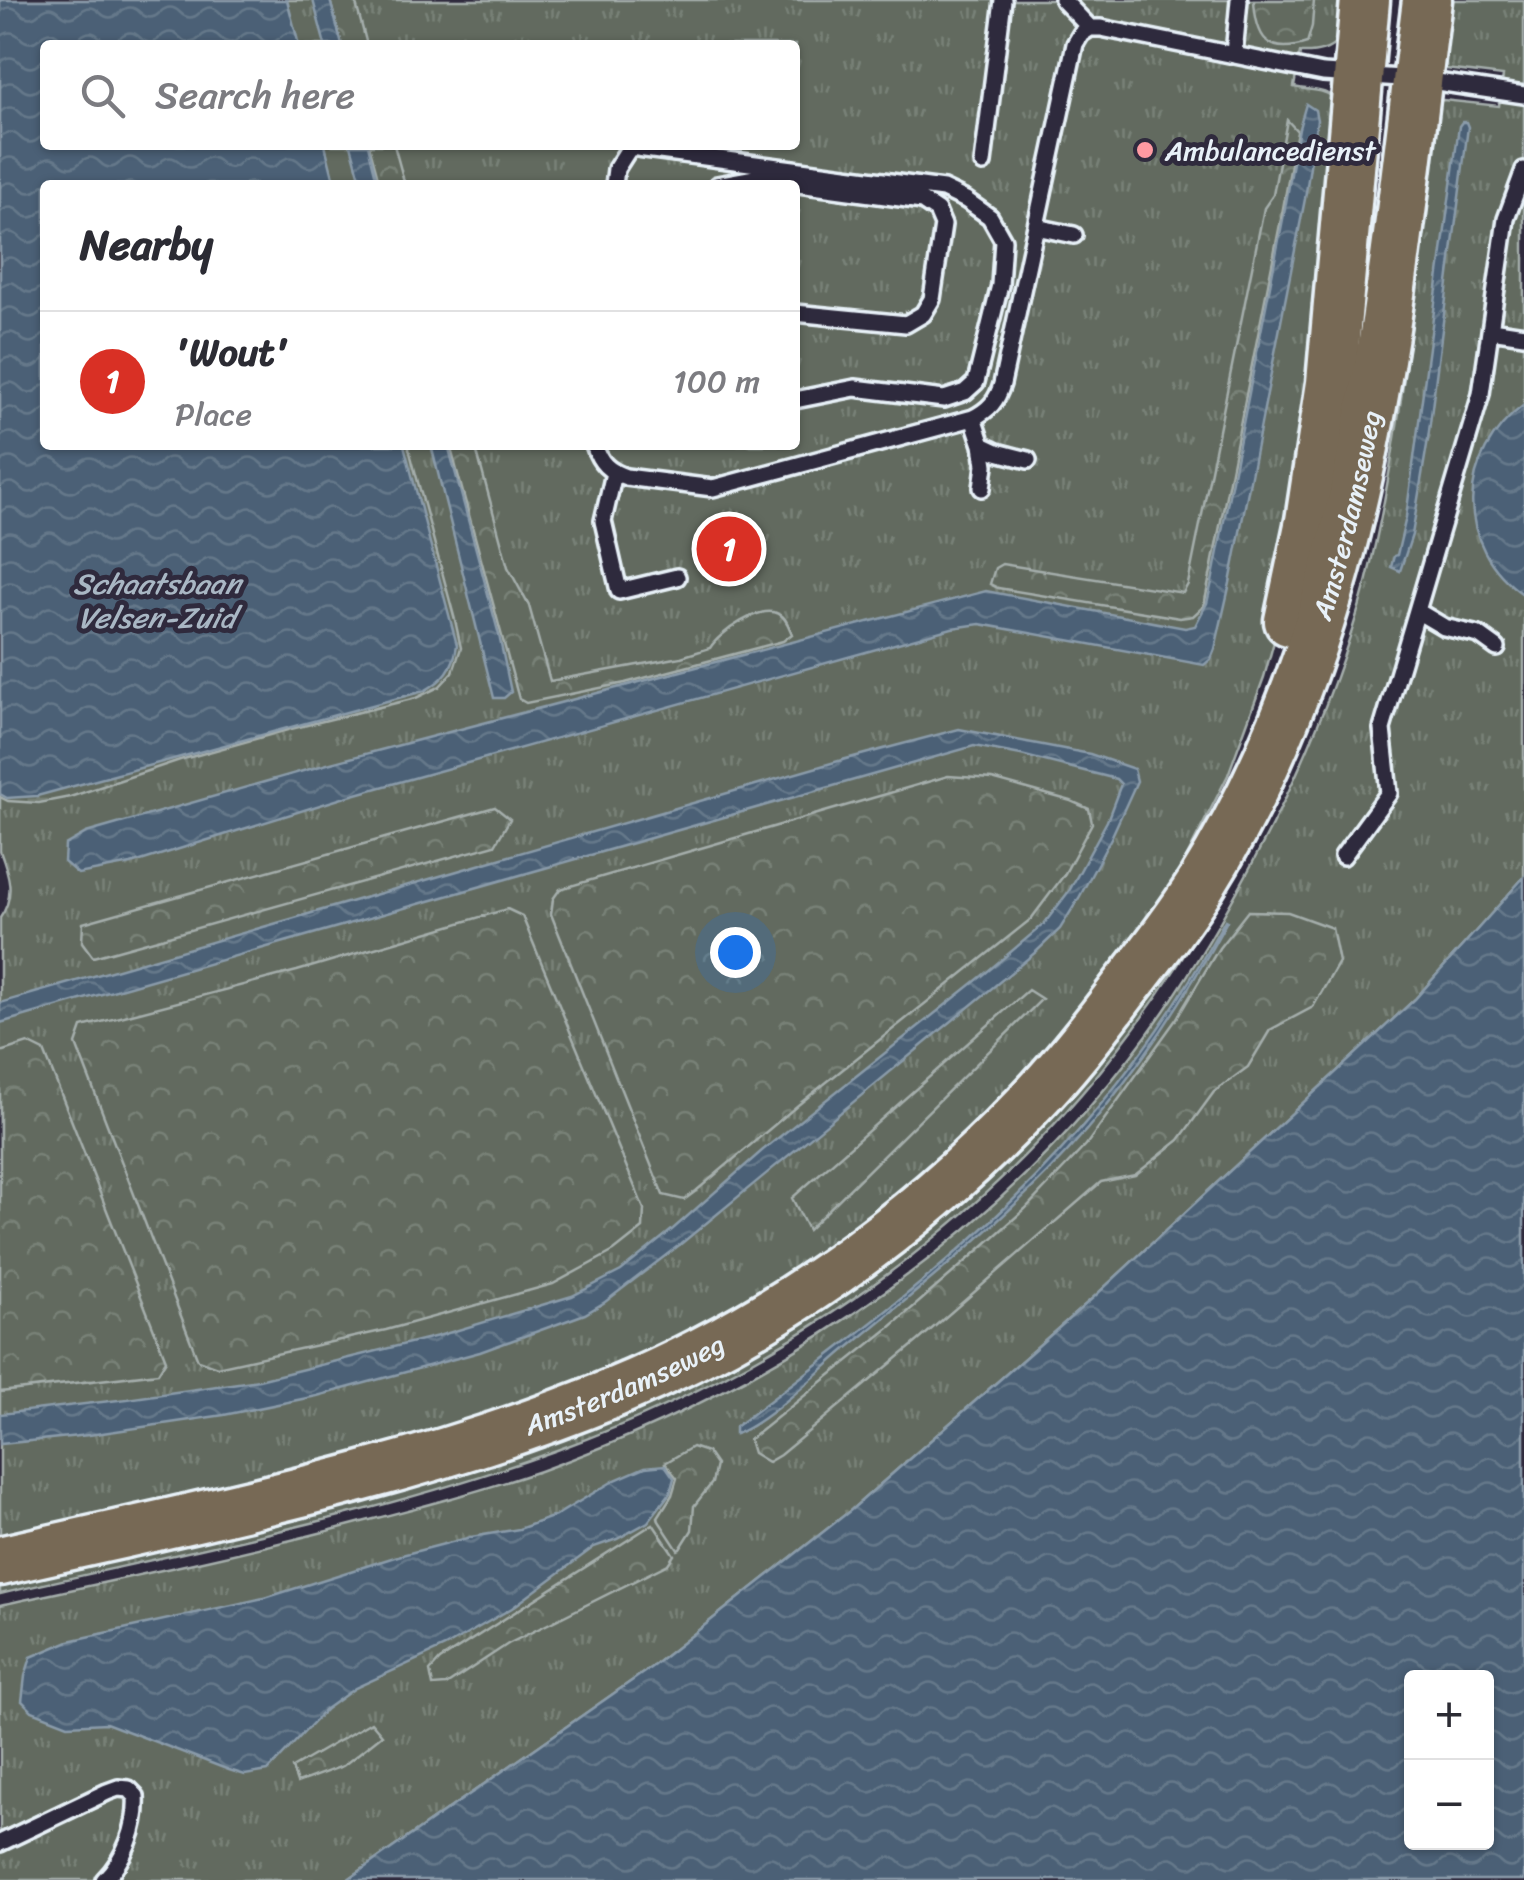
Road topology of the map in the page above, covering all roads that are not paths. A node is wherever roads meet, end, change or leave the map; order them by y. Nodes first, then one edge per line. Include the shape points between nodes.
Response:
1 (1003, 0) edge
2 (1064, 0) edge
3 (1239, 0) edge
4 (1366, 0) edge
5 (1427, 0) edge
6 (1090, 28) junction
7 (1234, 54) junction
8 (1359, 76) junction
9 (1417, 80) junction
10 (1524, 95) edge
11 (628, 150) edge
12 (652, 150) edge
13 (983, 164) dead end
14 (1524, 170) edge
15 (615, 180) edge
16 (744, 180) edge
17 (770, 180) edge
18 (800, 184) edge
19 (1506, 220) junction
20 (1524, 222) edge
21 (1036, 227) junction
22 (1074, 235) dead end
23 (800, 313) edge
24 (1491, 330) junction
25 (1524, 335) edge
26 (800, 399) edge
27 (974, 418) junction
28 (982, 445) junction
29 (596, 450) edge
30 (1028, 460) dead end
31 (614, 473) junction
32 (982, 488) dead end
33 (676, 576) dead end
34 (1417, 612) junction
35 (1498, 648) dead end
36 (1343, 856) dead end
37 (1128, 985) junction
38 (0, 1560) edge
39 (0, 1843) edge
40 (104, 1880) edge

1 - 13 lane
2 - 6 lane
3 - 7 lane
4 - 8 main road, Amsterdamseweg
5 - 9 main road, Amsterdamseweg
6 - 7 lane
6 - 21 lane via 1076,44
7 - 8 lane
8 - 9 lane
8 - 37 main road, Amsterdamseweg via 1331,383 1295,600 1238,774
9 - 10 lane
9 - 37 main road, Amsterdamseweg via 1375,388 1320,618 1236,822
11 - 15 lane
12 - 26 lane via 944,189 990,217 1003,240 1000,285 976,382 944,399 854,388
14 - 19 lane
16 - 17 lane
18 - 23 lane via 922,201 942,225 932,298 923,314 906,324
19 - 20 lane
19 - 24 lane
21 - 22 lane
21 - 27 lane via 1000,391
24 - 25 lane
24 - 34 lane via 1481,394
27 - 28 lane
27 - 31 lane via 713,488
28 - 30 lane
28 - 32 lane
29 - 31 lane
31 - 33 lane via 602,521 619,591
34 - 35 lane
34 - 36 lane via 1382,729 1389,794
37 - 38 main road, Amsterdamseweg via 1048,1083 948,1183 822,1281 691,1358 563,1412 404,1465
39 - 40 lane via 129,1788 136,1796 135,1822

